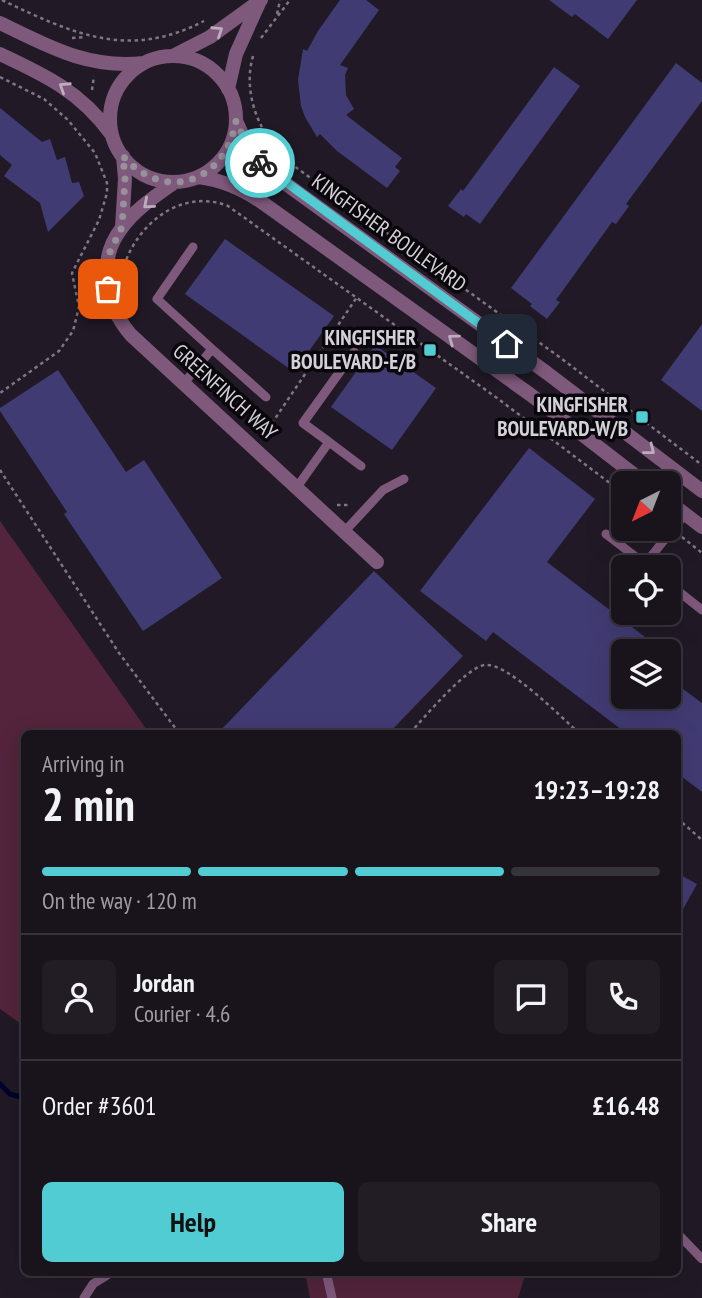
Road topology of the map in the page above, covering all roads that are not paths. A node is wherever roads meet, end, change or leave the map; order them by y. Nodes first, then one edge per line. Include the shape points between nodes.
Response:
1 (261, 1) edge
2 (0, 23) edge
3 (0, 54) edge
4 (173, 55) junction
5 (143, 63) junction
6 (228, 89) junction
7 (236, 121) junction
8 (112, 135) junction
9 (123, 156) junction
10 (198, 177) junction
11 (175, 182) junction
12 (122, 227) junction
13 (193, 247) dead end
14 (212, 349) junction
15 (354, 352) dead end
16 (184, 383) junction
17 (266, 397) dead end
18 (329, 442) junction
19 (361, 466) dead end
20 (629, 471) edge
21 (404, 479) dead end
22 (297, 487) junction
23 (702, 491) edge
24 (681, 511) edge
25 (685, 514) junction
26 (702, 527) edge
27 (345, 531) junction
28 (606, 534) dead end
29 (632, 555) edge
30 (654, 555) edge
31 (377, 562) dead end
32 (681, 593) edge
33 (702, 610) edge
34 (681, 1237) edge
35 (702, 1259) edge
36 (105, 1276) edge
37 (327, 1276) edge
38 (84, 1298) edge
39 (332, 1298) edge

4 -> 1 street via 210,37
1 - 6 street via 236,54
2 - 5 street via 96,63
8 -> 3 street via 83,102 52,80
4 - 5 street
4 - 6 street via 211,70
5 - 8 street via 125,79 113,100
6 - 7 street
7 - 10 street via 227,152
7 -> 23 street, KINGFISHER BOULEVARD via 264,168
8 - 9 street
9 - 11 street via 139,172
9 - 12 street, GREENFINCH WAY
10 - 11 street
20 -> 10 street via 263,203 230,184
11 -> 12 street, GREENFINCH WAY
12 - 16 street, GREENFINCH WAY via 106,267 111,303 131,335
13 - 14 lane via 157,299
14 - 16 lane
14 - 17 lane
15 - 18 lane via 303,423
16 - 22 street, GREENFINCH WAY
18 - 19 lane
18 - 22 lane
21 - 27 lane via 383,490
22 - 27 street, GREENFINCH WAY
24 - 25 street
25 - 26 street
25 - 30 lane
27 - 31 street, GREENFINCH WAY
28 - 29 lane
32 - 33 lane
34 - 35 lane
36 - 38 lane
37 - 39 lane

